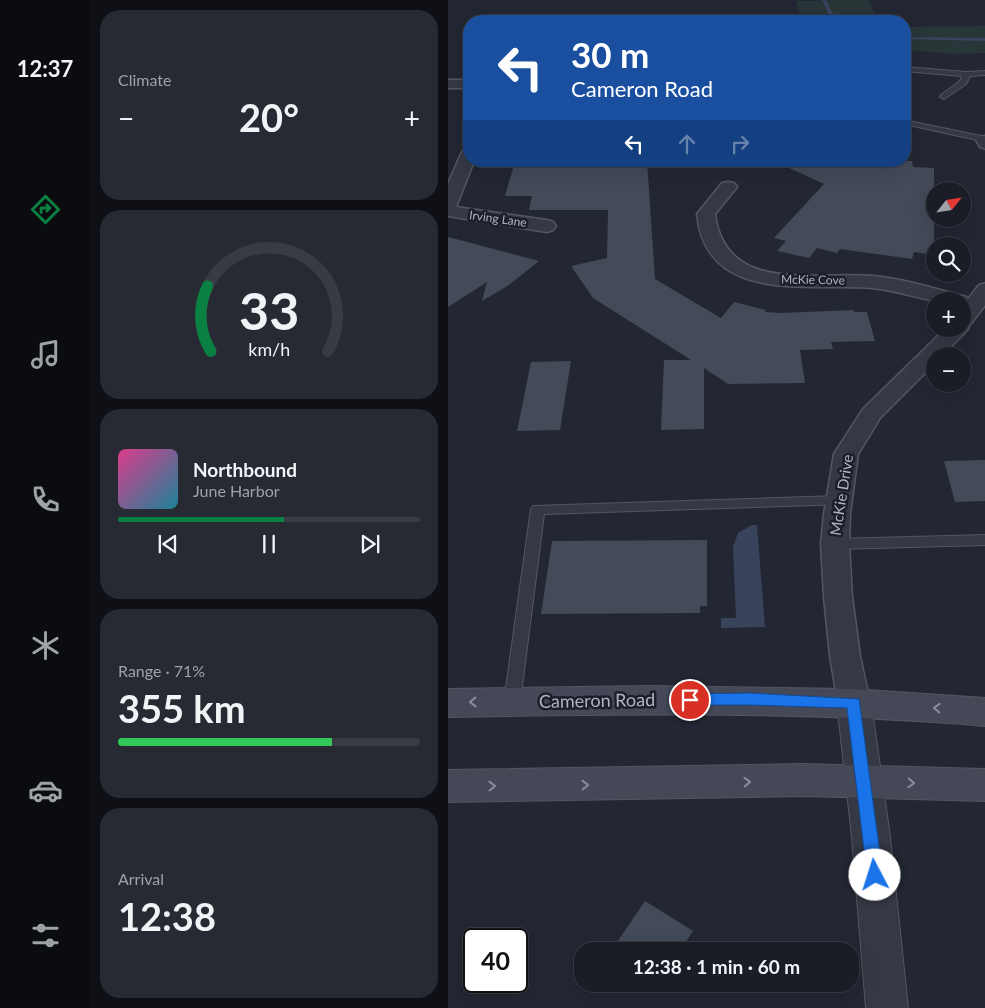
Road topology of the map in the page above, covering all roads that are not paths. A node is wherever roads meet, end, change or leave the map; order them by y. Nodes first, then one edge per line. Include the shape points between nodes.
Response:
1 (911, 70) edge
2 (986, 73) edge
3 (967, 74) junction
4 (448, 84) edge
5 (463, 84) edge
6 (944, 97) dead end
7 (911, 124) edge
8 (985, 141) edge
9 (464, 167) edge
10 (728, 187) dead end
11 (448, 205) edge
12 (448, 211) edge
13 (547, 226) dead end
14 (930, 292) edge
15 (949, 337) edge
16 (839, 501) junction
17 (986, 540) edge
18 (835, 544) junction
19 (512, 702) junction
20 (448, 703) edge
21 (854, 703) junction
22 (986, 712) edge
23 (863, 781) junction
24 (986, 785) edge
25 (448, 786) edge
26 (887, 1008) edge

1 - 3 lane
2 - 3 lane
3 - 6 lane via 963,82
4 - 5 street
7 - 8 lane
9 - 11 street
10 - 14 street, McKie Cove via 706,214 709,235 724,257 744,271 781,281 872,282
12 - 13 street, Irving Lane
15 - 16 street, McKie Drive via 871,414 846,454
16 - 18 street, McKie Drive
16 - 19 lane via 538,510
17 - 18 lane
18 - 21 street, McKie Drive via 839,607
19 -> 20 main road, Cameron Road
19 - 21 main road, Cameron Road via 750,699
22 -> 21 main road, Cameron Road
21 - 23 street
23 -> 24 main road
25 -> 23 main road
23 - 26 street

